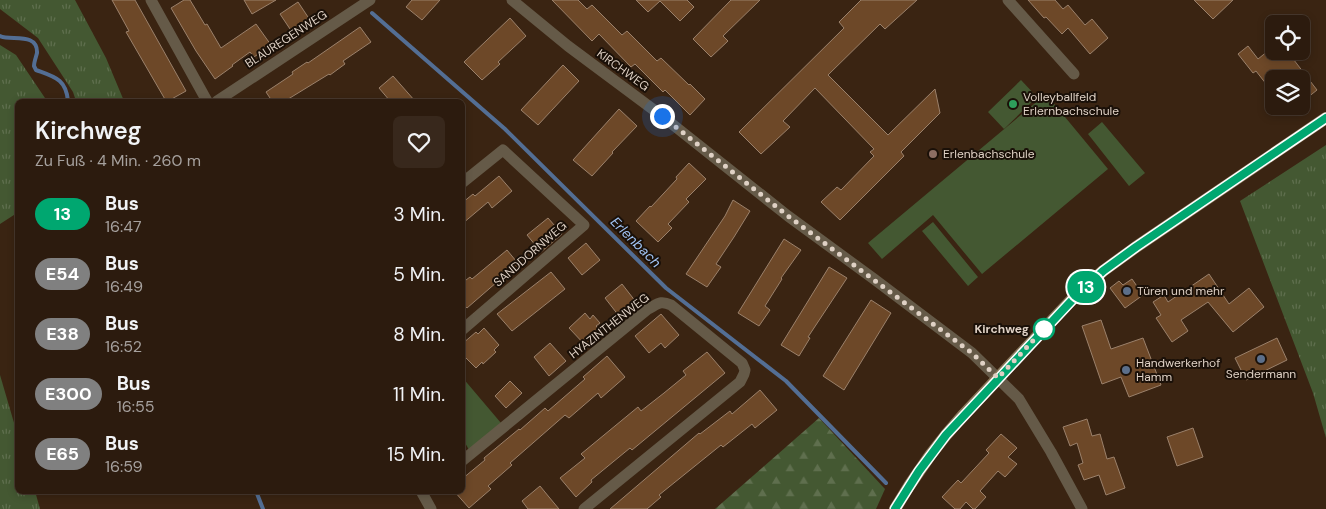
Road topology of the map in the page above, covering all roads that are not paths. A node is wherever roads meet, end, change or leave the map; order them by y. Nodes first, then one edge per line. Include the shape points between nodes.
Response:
1 (151, 0) edge
2 (370, 0) edge
3 (512, 0) edge
4 (1008, 0) edge
5 (1074, 74) dead end
6 (206, 99) edge
7 (220, 99) edge
8 (1326, 118) edge
9 (465, 181) edge
10 (465, 327) edge
11 (998, 378) junction
12 (465, 460) edge
13 (425, 494) edge
14 (431, 509) edge
15 (584, 509) edge
16 (895, 509) edge
17 (1082, 509) edge

1 - 6 street
2 - 7 street, BLAUREGENWEG
3 - 11 street, KIRCHWEG via 788,216 972,353
4 - 5 street
8 - 11 street via 1103,271
9 - 10 street, SANDDORNWEG via 503,150 584,225
11 - 16 street via 931,454
11 - 17 street, KIRCHWEG via 1019,399
12 - 15 street, HYAZINTHENWEG via 648,309 665,303 732,354 742,363 744,374 740,382
13 - 14 street

